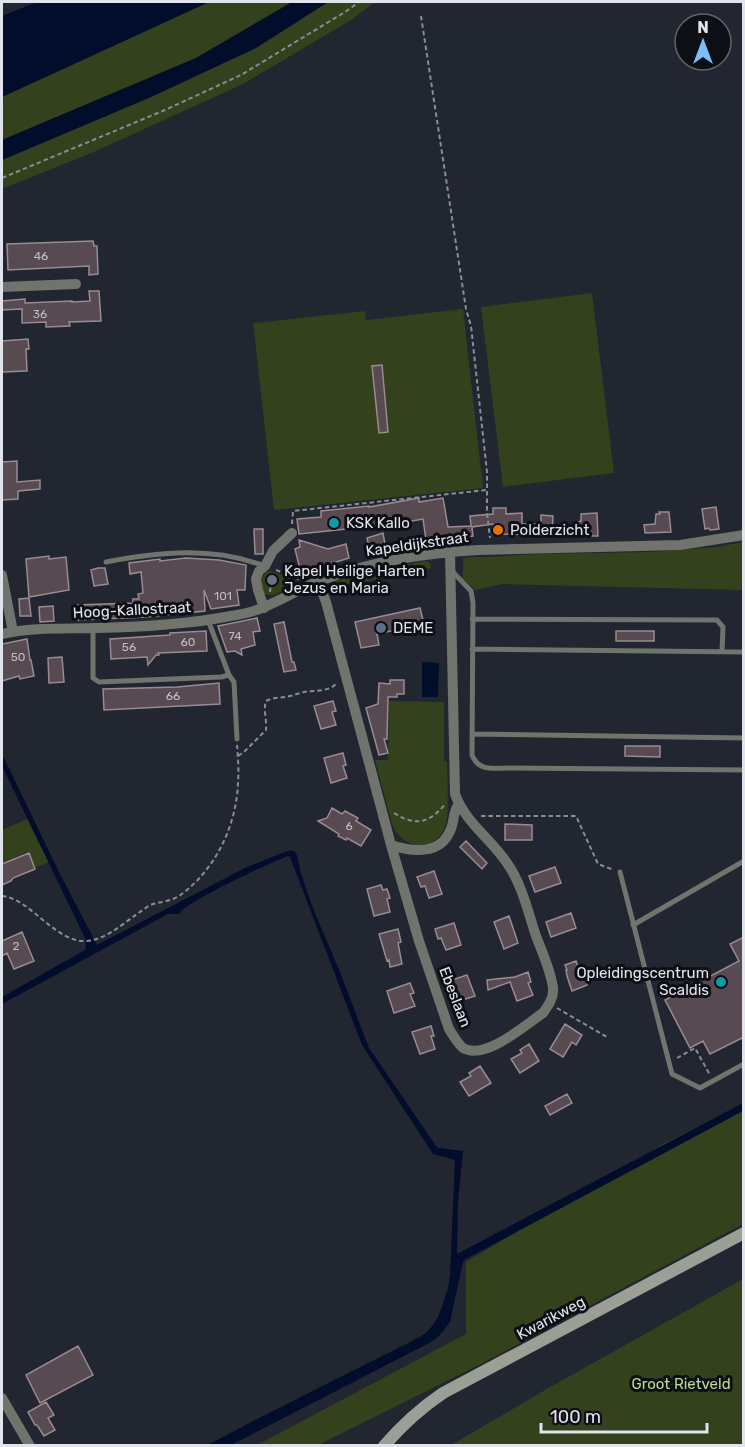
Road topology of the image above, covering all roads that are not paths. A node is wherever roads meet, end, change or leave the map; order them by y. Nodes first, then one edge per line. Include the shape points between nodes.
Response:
1 (76, 284) dead end
2 (2, 287) edge
3 (292, 533) road end
4 (744, 535) edge
5 (450, 552) junction
6 (106, 562) dead end
7 (265, 566) junction
8 (450, 569) junction
9 (2, 575) edge
10 (313, 583) junction
11 (264, 608) junction
12 (472, 619) junction
13 (208, 620) junction
14 (93, 628) junction
15 (13, 632) junction
16 (2, 634) edge
17 (472, 649) junction
18 (722, 652) junction
19 (744, 652) edge
20 (229, 675) junction
21 (472, 734) junction
22 (744, 738) edge
23 (237, 739) road end
24 (744, 770) edge
25 (457, 799) junction
26 (391, 845) junction
27 (744, 861) edge
28 (620, 872) road end
29 (633, 925) junction
30 (744, 1064) edge
31 (744, 1233) edge
32 (2, 1398) edge
33 (30, 1446) edge
34 (384, 1446) edge

1 - 2 street
3 - 7 street via 273,551
4 - 5 street, Kapeldijkstraat via 680,545
5 - 8 street
5 - 10 street, Kapeldijkstraat via 369,565
6 - 7 lane via 139,555 195,552 246,559
7 - 11 street via 256,579
8 - 12 lane via 471,591
8 - 25 street
9 - 15 street
10 - 11 street, Kapeldijkstraat
10 - 26 street, Ebeslaan via 323,593
11 - 13 street, Hoog-Kallostraat
12 - 17 lane
12 - 18 lane via 717,620 723,627
13 - 14 street, Hoog-Kallostraat
13 - 20 lane
14 - 15 street, Hoog-Kallostraat
14 - 20 lane via 93,678 99,682
15 - 16 street, Hoog-Kallostraat
17 - 18 lane
17 - 21 lane
18 - 19 lane
20 - 23 lane via 234,682
21 - 22 lane
21 - 24 lane via 472,755 482,767
25 - 26 street via 450,832 432,849 416,851
25 - 26 street, Ebeslaan via 466,816 509,866 553,989 543,1013 489,1049 472,1051 463,1047 449,1029 418,941
27 - 29 lane
28 - 29 lane
29 - 30 lane via 672,1074 700,1088
31 - 34 street, Kwarikweg via 443,1393 417,1412
32 - 33 street

